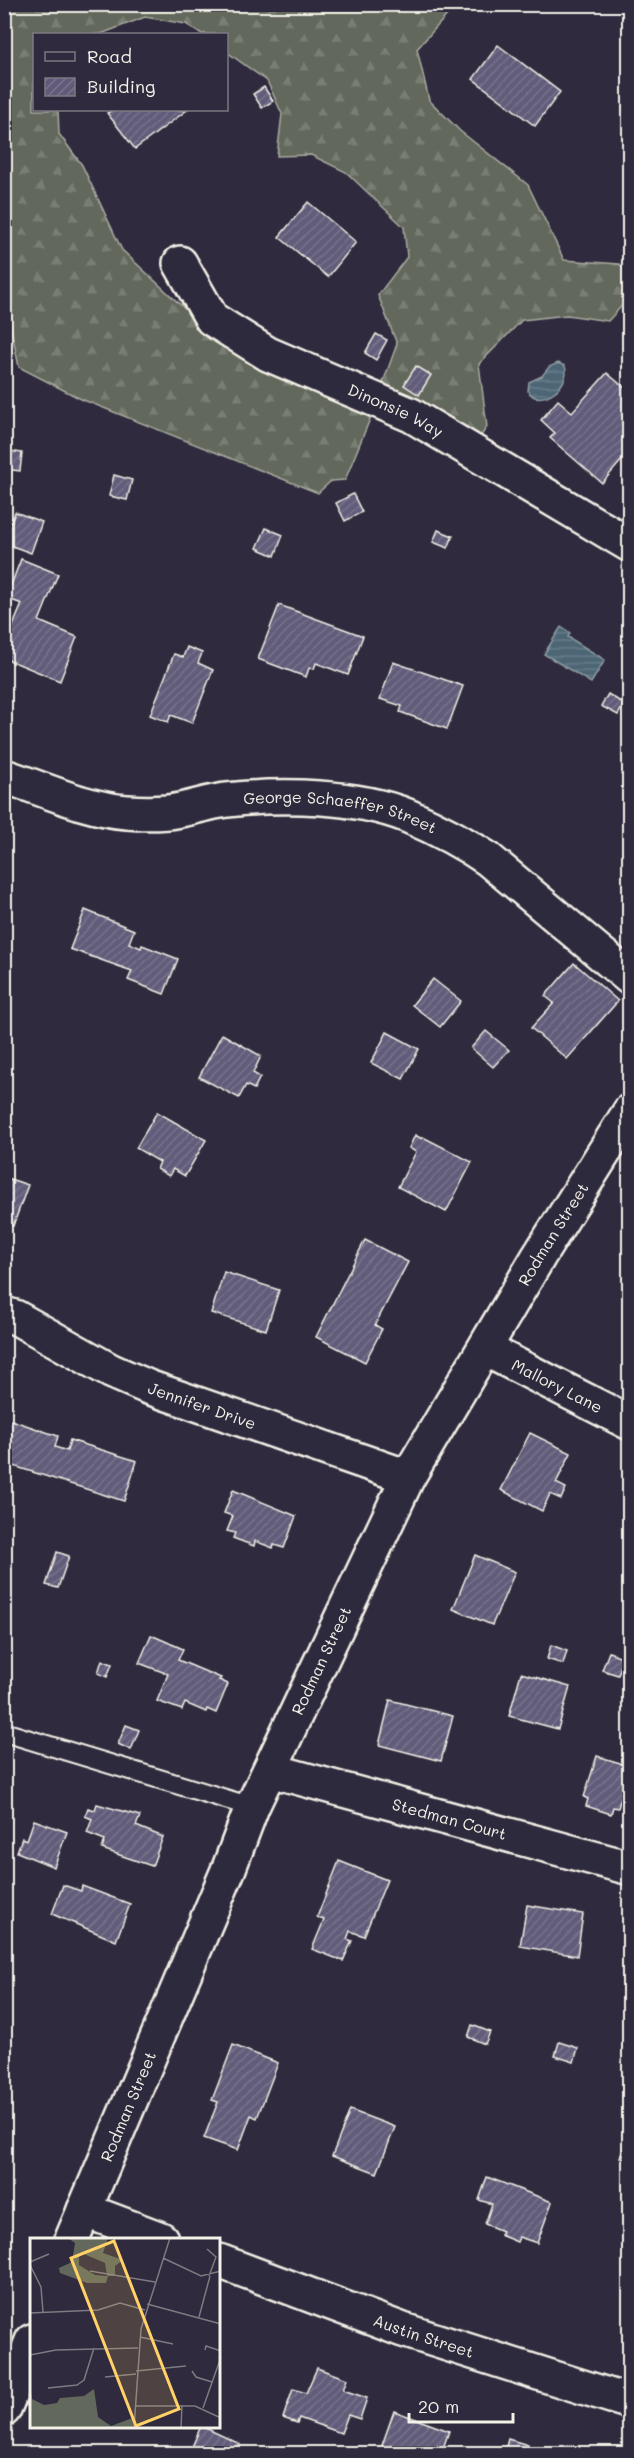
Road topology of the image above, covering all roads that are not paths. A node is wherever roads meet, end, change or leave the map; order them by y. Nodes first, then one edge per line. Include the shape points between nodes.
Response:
1 (180, 262) dead end
2 (630, 545) edge
3 (4, 776) edge
4 (630, 978) edge
5 (630, 1111) edge
6 (4, 1314) edge
7 (485, 1349) junction
8 (630, 1423) edge
9 (408, 1477) junction
10 (4, 1732) edge
11 (270, 1770) junction
12 (252, 1807) junction
13 (630, 1868) edge
14 (78, 2225) edge
15 (155, 2238) edge
16 (220, 2261) edge
17 (30, 2346) edge
18 (630, 2402) edge
19 (4, 2409) edge

1 - 2 street, Dinonsie Way via 212,319 268,354 411,415
3 - 4 street, George Schaeffer Street via 90,805 126,812 169,812 264,796 327,799 406,816 463,842 488,859
5 - 7 street, Rodman Street
6 - 9 street, Jennifer Drive via 148,1387
7 - 8 street, Mallory Lane
7 - 9 street, Rodman Street
9 - 11 street, Rodman Street
10 - 12 lane
11 - 12 street, Rodman Street
11 - 13 street, Stedman Court
12 - 14 street, Rodman Street
14 - 15 street
16 - 18 street, Austin Street via 403,2330
17 - 19 street

